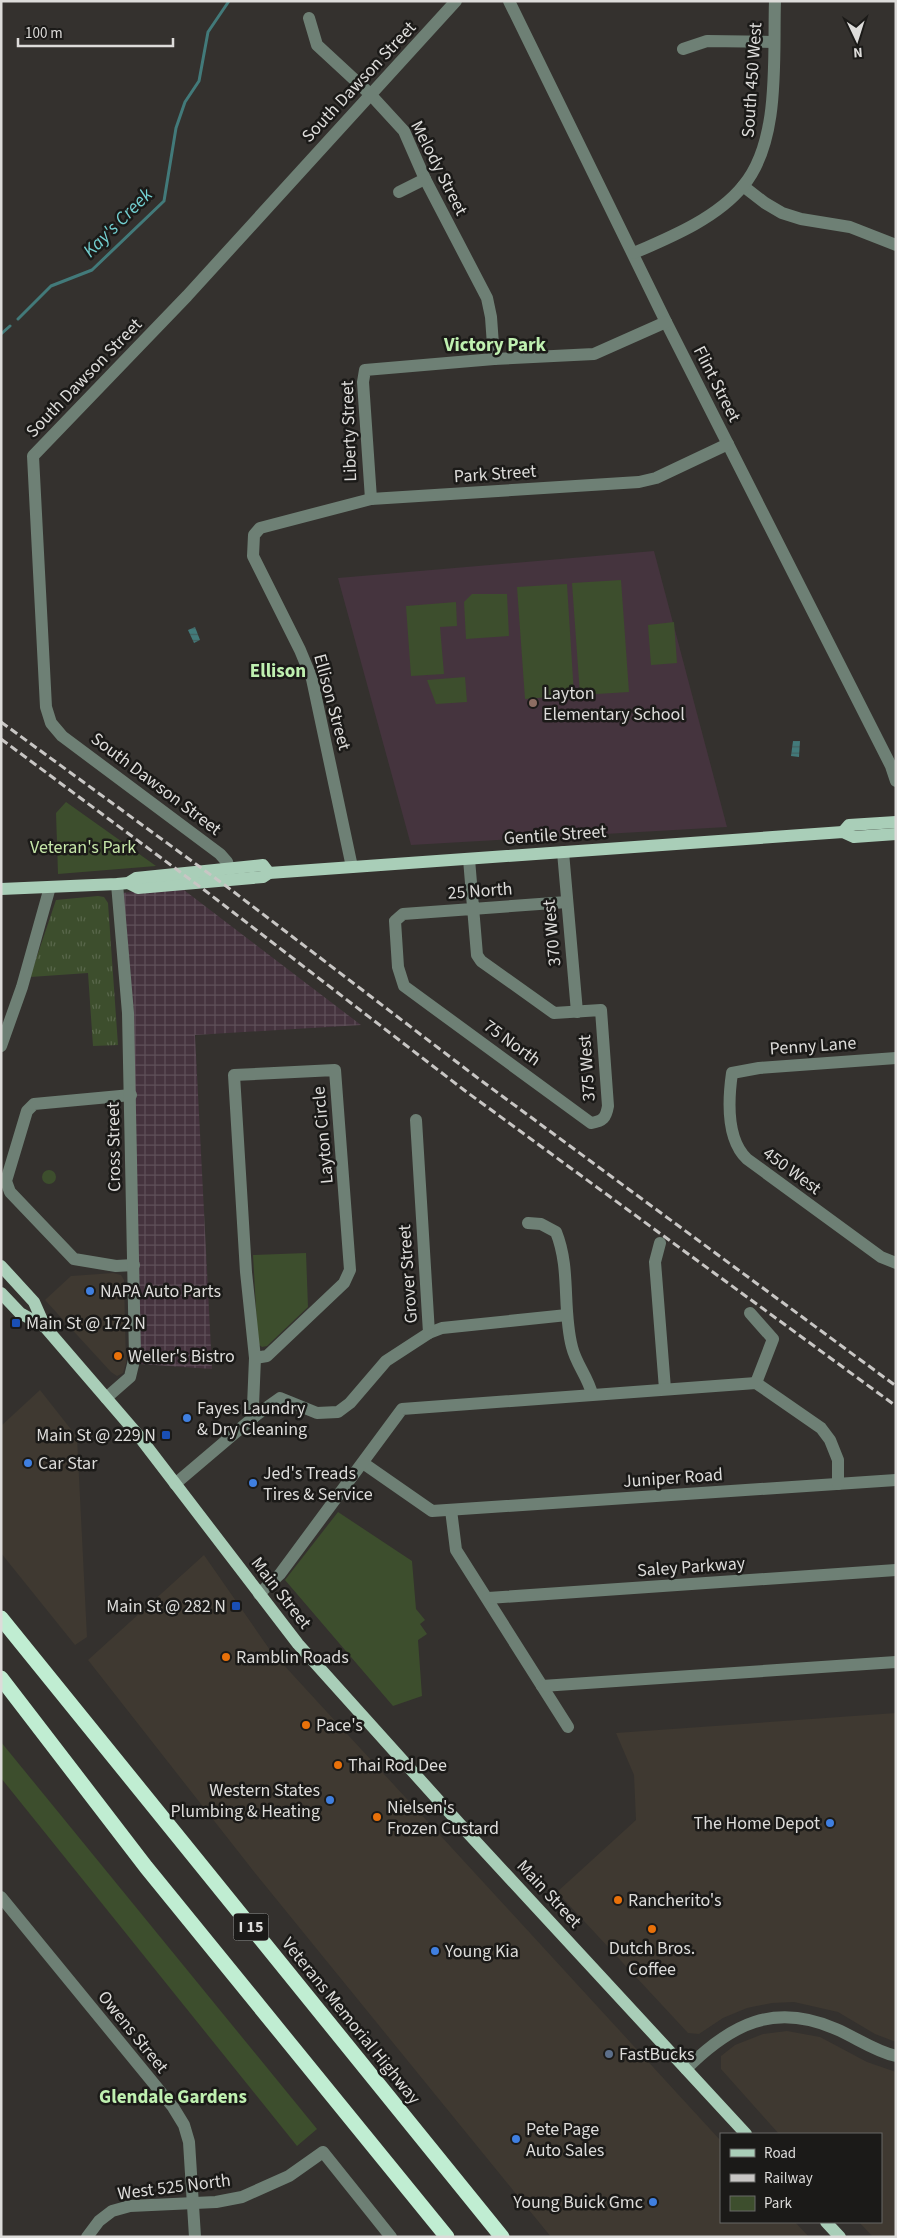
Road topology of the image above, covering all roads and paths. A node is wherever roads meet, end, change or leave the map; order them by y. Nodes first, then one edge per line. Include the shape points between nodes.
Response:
1 (456, 1) edge
2 (510, 1) edge
3 (775, 1) edge
4 (309, 18) dead end
5 (774, 42) junction
6 (683, 48) dead end
7 (370, 94) junction
8 (425, 179) junction
9 (743, 186) junction
10 (399, 192) dead end
11 (896, 246) edge
12 (634, 253) junction
13 (666, 322) junction
14 (494, 359) junction
15 (728, 444) junction
16 (371, 499) junction
17 (260, 528) joint
18 (896, 781) edge
19 (896, 822) edge
20 (896, 826) edge
21 (845, 833) junction
22 (896, 834) edge
23 (563, 852) junction
24 (469, 859) junction
25 (352, 867) junction
26 (228, 868) junction
27 (269, 873) junction
28 (123, 884) junction
29 (50, 887) junction
30 (1, 889) edge
31 (567, 902) junction
32 (473, 910) junction
33 (404, 986) joint
34 (577, 1012) junction
35 (1, 1046) edge
36 (896, 1058) edge
37 (732, 1073) joint
38 (131, 1095) junction
39 (416, 1120) dead end
40 (601, 1122) joint
41 (528, 1224) dead end
42 (660, 1243) dead end
43 (893, 1263) edge
44 (134, 1265) junction
45 (1, 1266) edge
46 (1, 1293) edge
47 (750, 1313) dead end
48 (567, 1315) junction
49 (44, 1327) junction
50 (429, 1332) junction
51 (255, 1358) junction
52 (756, 1383) junction
53 (665, 1389) junction
54 (592, 1394) junction
55 (106, 1398) junction
56 (255, 1416) junction
57 (363, 1462) junction
58 (896, 1480) edge
59 (175, 1484) junction
60 (838, 1484) junction
61 (451, 1510) junction
62 (896, 1570) edge
63 (259, 1594) junction
64 (488, 1598) junction
65 (1, 1618) edge
66 (896, 1662) edge
67 (1, 1678) edge
68 (542, 1686) junction
69 (568, 1727) dead end
70 (1, 1897) edge
71 (896, 2056) edge
72 (686, 2069) junction
73 (745, 2133) edge
74 (193, 2202) junction
75 (827, 2223) edge
76 (87, 2237) edge
77 (195, 2237) edge
78 (390, 2237) edge
79 (447, 2237) edge
80 (502, 2237) edge
81 (840, 2237) edge

1 - 7 street, South Dawson Street
2 - 12 street, Flint Street
3 - 5 street, South 450 West
4 - 7 street, Melody Street via 316,45
5 - 6 street via 707,41
5 - 9 street, South 450 West via 770,121 765,147
7 - 8 street, Melody Street via 404,132
7 - 26 street, South Dawson Street via 181,303 33,456 46,707 51,723 62,736 220,854
8 - 10 street
8 - 14 street, Melody Street via 487,298
9 - 11 street via 782,212 801,219 850,227
9 - 12 street via 696,223
12 - 13 street, Flint Street
13 - 14 street, Liberty Street via 594,354
13 - 15 street, Flint Street
14 - 16 street, Liberty Street via 365,370 362,382
15 - 16 street, Park Street via 656,478 639,482
15 - 18 street, Flint Street
16 - 17 street, Park Street
17 - 25 street, Ellison Street via 254,535 253,556 312,679
19 - 21 main road, Gentile Street via 849,826
20 - 21 main road
21 - 22 main road, Gentile Street via 854,837
21 - 23 main road, Gentile Street
23 - 24 main road, Gentile Street
23 - 31 street, 370 West
24 - 25 main road, Gentile Street
24 - 32 street
25 - 27 main road, Gentile Street
26 - 27 main road, Gentile Street via 262,865
26 - 28 main road, Gentile Street via 136,878
27 - 28 main road, Gentile Street via 263,878 138,888
28 - 29 main road, Gentile Street
28 - 38 street, Cross Street
29 - 30 main road, Gentile Street
29 - 35 street via 22,987
31 - 32 street, 25 North
31 - 34 street, 370 West
32 - 33 street, 25 North via 403,914 396,918 398,967
32 - 34 street via 477,955 481,961 554,1013
33 - 40 street, 75 North via 592,1123
34 - 40 street, 375 West via 601,1010 608,1106
36 - 37 street, Penny Lane via 759,1068
37 - 43 street, 450 West via 728,1098 737,1150
38 - 44 street, Cross Street
38 - 44 street via 34,1104 27,1111 6,1181 10,1192 74,1259 116,1266
39 - 50 street, Grover Street
41 - 48 street via 540,1224 556,1232 564,1251
42 - 53 street via 655,1262
44 - 55 street, Cross Street via 134,1368 128,1379
45 - 49 main road, Main Street via 34,1302
46 - 49 main road, Main Street via 20,1313
47 - 52 street via 773,1339
48 - 50 street
48 - 54 street via 572,1349
49 - 55 main road, Main Street
50 - 56 street, Grover Street via 386,1361 350,1403 338,1412 317,1413 280,1398
51 - 51 street, Layton Circle via 266,1356 344,1282 350,1270 335,1070 234,1075 246,1272
51 - 56 street, Layton Circle
52 - 53 street
52 - 60 street via 821,1428 838,1460
53 - 54 street
54 - 57 street via 402,1409
55 - 59 main road, Main Street
56 - 59 street
57 - 61 street, Juniper Road via 426,1508 432,1511
57 - 63 street via 280,1574
58 - 60 street, Juniper Road
59 - 63 main road, Main Street
60 - 61 street, Juniper Road
61 - 64 street via 456,1550
62 - 64 street, Saley Parkway
63 - 72 main road, Main Street via 351,1703
64 - 68 street
65 - 80 highway, Veterans Memorial Highway / I 15
66 - 68 street
67 - 79 highway, I 15 via 146,1867
68 - 69 street
70 - 74 street, Owens Street via 173,2107 190,2142
71 - 72 street via 822,2024 782,2017 738,2028 708,2047
72 - 73 main road, Main Street
74 - 76 street, West 525 North via 112,2210
74 - 77 street, Owens Street
74 - 78 street, West 525 North via 242,2197 289,2176 323,2152
75 - 81 main road

